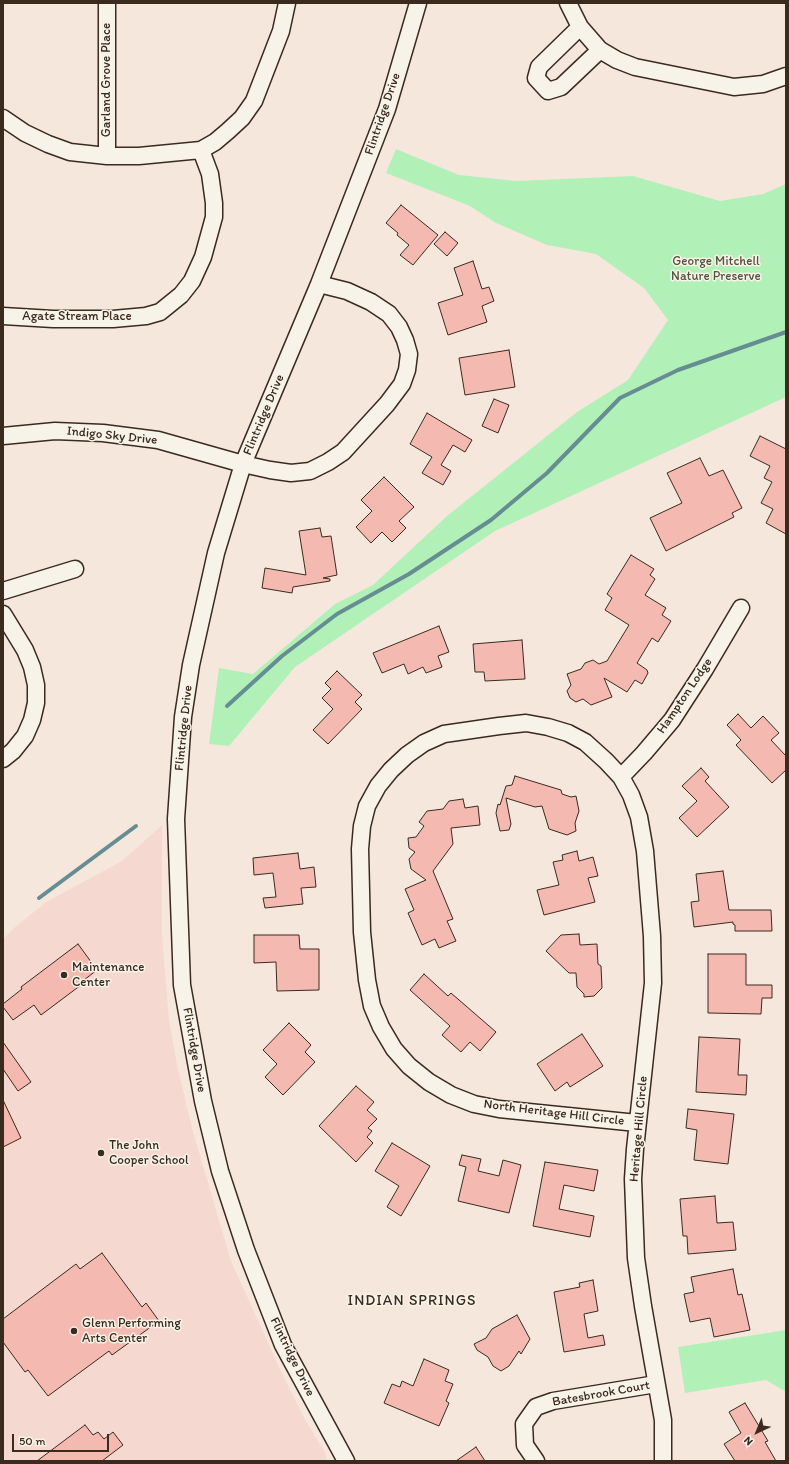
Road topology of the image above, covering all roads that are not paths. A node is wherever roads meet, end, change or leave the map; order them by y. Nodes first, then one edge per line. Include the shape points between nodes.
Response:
1 (107, 3) edge
2 (287, 3) edge
3 (418, 3) edge
4 (568, 3) edge
5 (580, 27) junction
6 (600, 50) junction
7 (786, 76) edge
8 (3, 118) edge
9 (201, 150) junction
10 (107, 156) junction
11 (320, 284) junction
12 (3, 316) edge
13 (3, 436) edge
14 (243, 464) junction
15 (74, 569) dead end
16 (3, 591) edge
17 (741, 608) dead end
18 (3, 614) edge
19 (3, 759) edge
20 (621, 777) junction
21 (637, 1123) junction
22 (656, 1384) junction
23 (346, 1461) edge
24 (536, 1461) edge
25 (663, 1461) edge

1 - 10 street, Garland Grove Place
2 - 9 street via 281,31 254,101 242,118 228,131
3 - 11 street, Flintridge Drive via 388,109
4 - 5 street
5 - 6 street
5 - 6 street via 539,67 536,78 548,91 561,87
6 - 7 street via 635,67 734,87 763,84
8 - 10 street via 48,144 70,152
9 - 10 street via 160,155
9 - 12 street, Agate Stream Place via 210,174 214,217 203,258 192,281 181,295 160,312 146,316 113,319
11 - 14 street, Flintridge Drive
11 - 14 street, Indigo Sky Drive via 347,291 389,314 399,327 408,354 407,370 402,384 343,452 328,462 310,471 291,473
13 - 14 street, Indigo Sky Drive via 55,431 111,434 158,440
14 - 23 street, Flintridge Drive via 216,553 191,665 183,717 176,818 182,985 203,1101 220,1171 248,1257 283,1344
15 - 16 street
17 - 20 street, Hampton Lodge via 672,720
18 - 19 street via 24,650 36,684 36,703 25,736
20 - 21 street, Heritage Hill Circle via 639,817 645,851 652,936 653,983
20 - 21 street, North Heritage Hill Circle via 585,742 568,733 526,723 444,734 424,743 391,770 367,806 360,849 362,932 372,1006 394,1049 409,1066 429,1082 451,1095 474,1104 499,1109
21 - 22 street, Heritage Hill Circle via 633,1179 636,1258
22 - 24 street, Batesbrook Court via 553,1401 536,1407 524,1424 525,1445
22 - 25 street, Heritage Hill Circle via 663,1420

